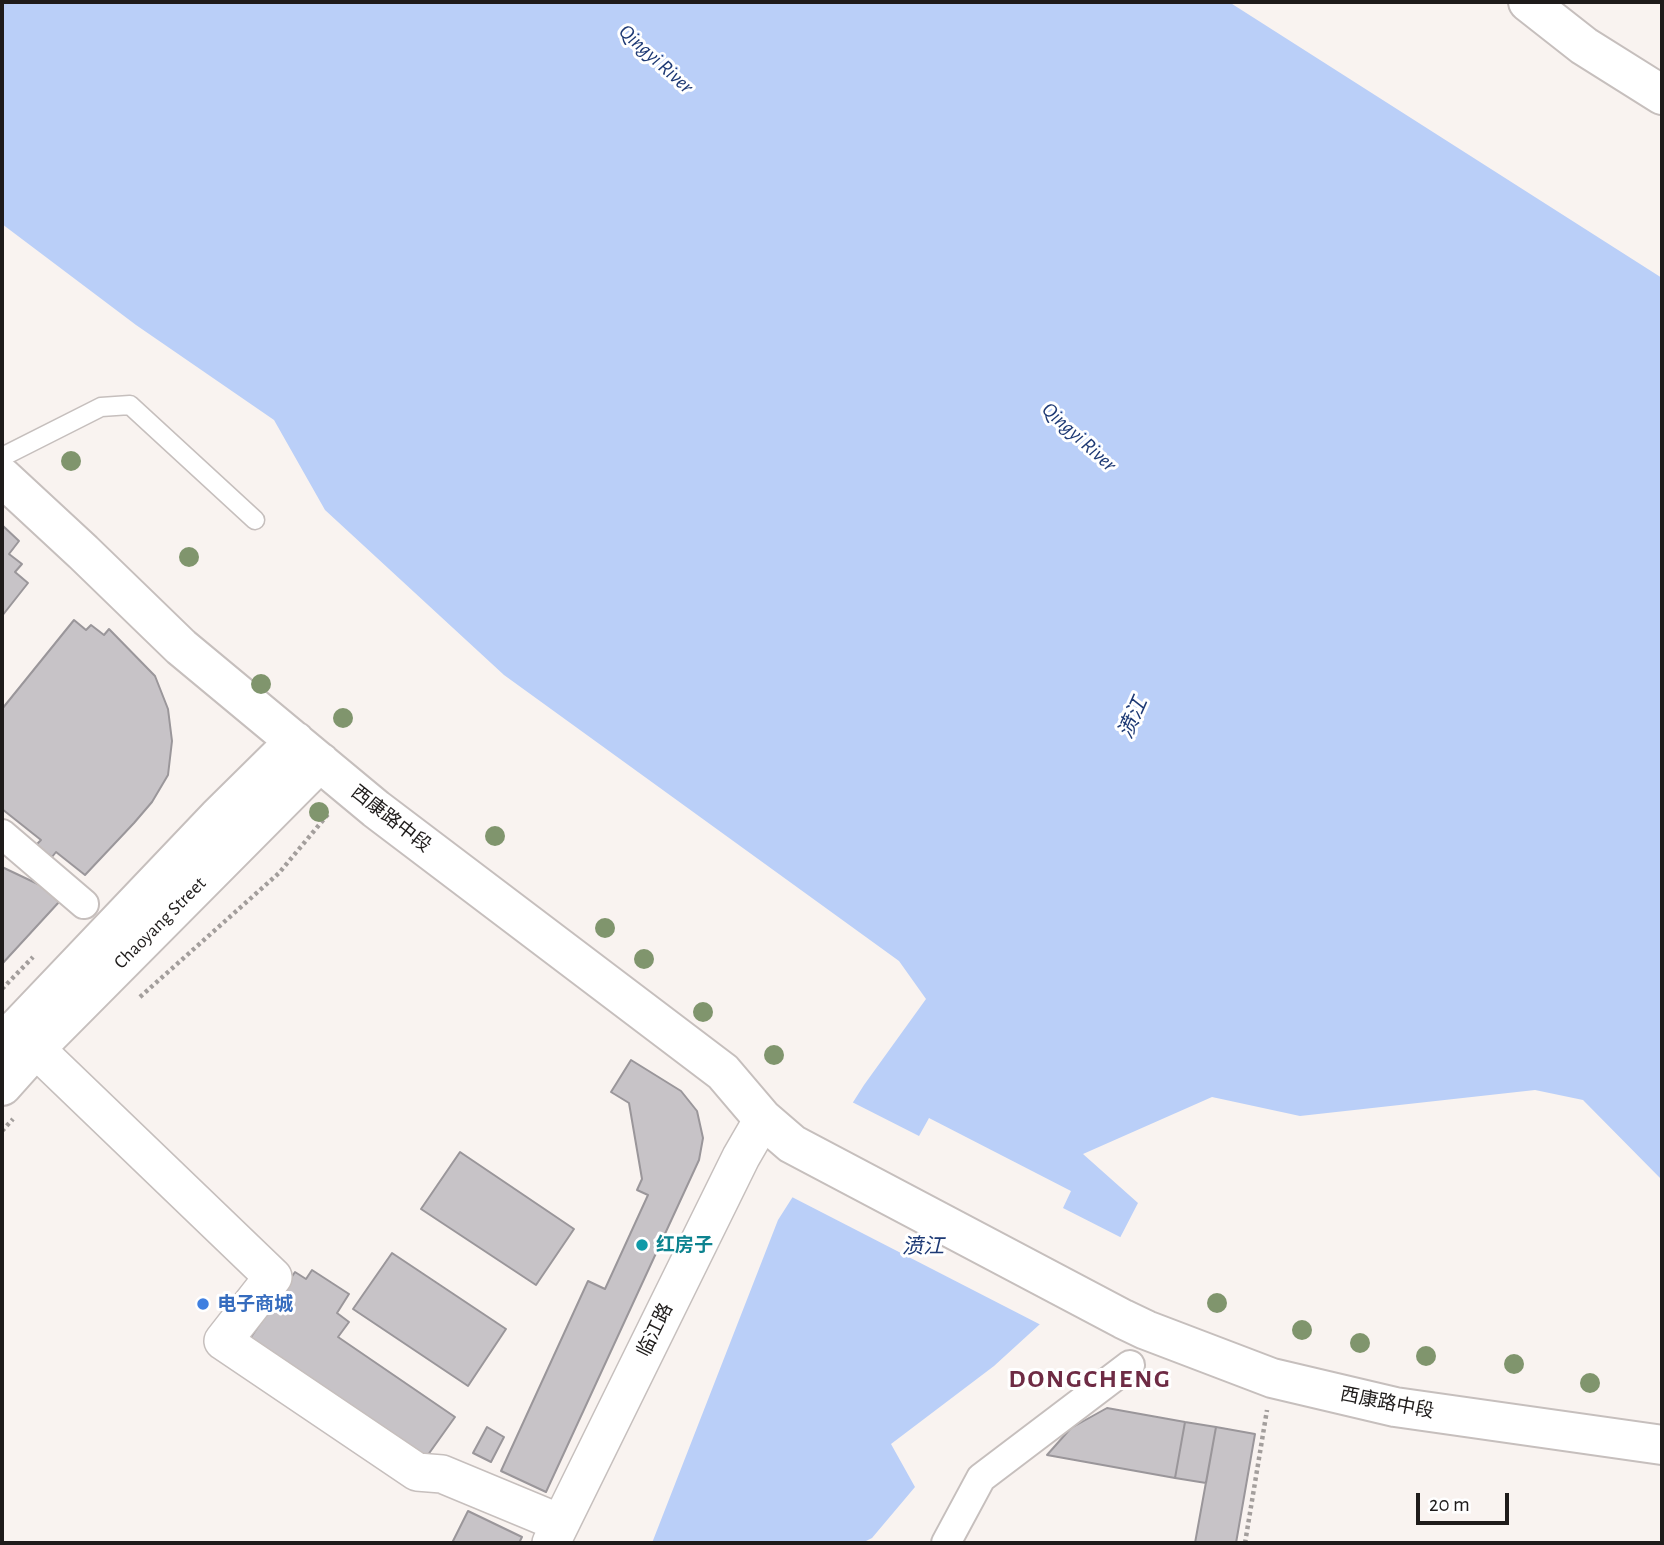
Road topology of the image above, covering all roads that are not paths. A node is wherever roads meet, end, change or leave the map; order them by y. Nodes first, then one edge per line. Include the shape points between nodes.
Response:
1 (1528, 2) edge
2 (1662, 95) edge
3 (2, 457) edge
4 (2, 477) edge
5 (255, 520) dead end
6 (307, 752) junction
7 (2, 834) edge
8 (84, 904) dead end
9 (17, 1040) edge
10 (10, 1100) edge
11 (763, 1119) junction
12 (1130, 1365) dead end
13 (1662, 1445) edge
14 (556, 1533) edge
15 (946, 1543) edge

1 - 2 street via 1584,46
3 - 5 lane via 101,407 130,405
4 - 6 street, 西康路中段 via 181,647
6 - 9 street, Chaoyang Street
6 - 11 street, 西康路中段 via 723,1072
7 - 8 street
9 - 10 street, Chaoyang Street
9 - 14 street via 273,1277 222,1340 417,1472 442,1474
11 - 13 street, 西康路中段 via 792,1144 1123,1319 1272,1378 1395,1407
11 - 14 street, 临江路
12 - 15 street via 981,1478

